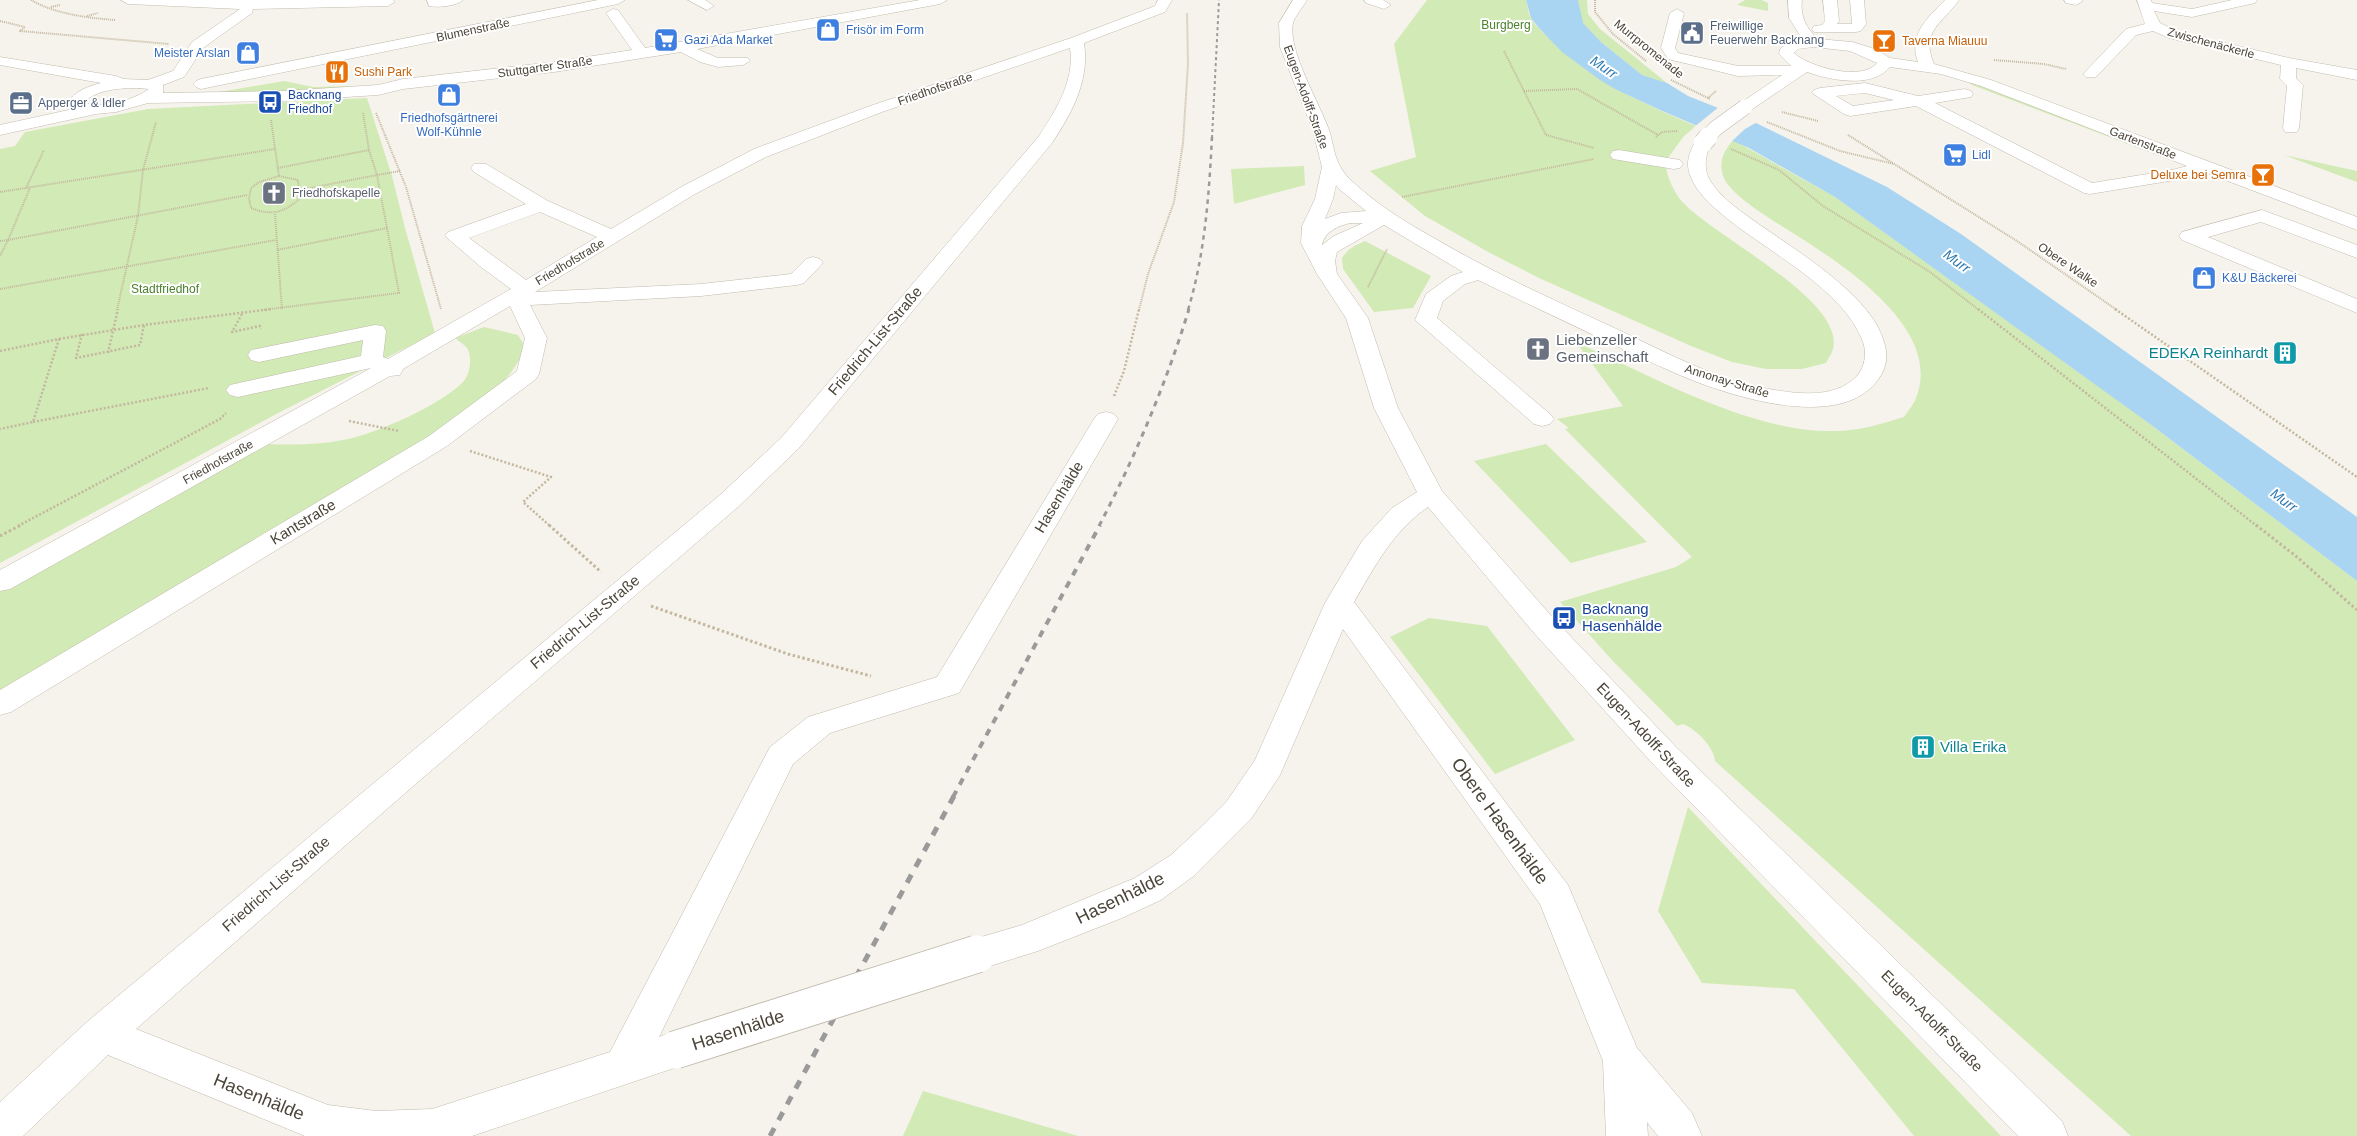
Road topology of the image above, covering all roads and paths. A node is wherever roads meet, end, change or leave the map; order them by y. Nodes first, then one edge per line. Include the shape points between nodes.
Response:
1 (128, 0) edge
2 (434, 0) edge
3 (456, 0) edge
4 (940, 0) edge
5 (1300, 0) edge
6 (1595, 0) edge
7 (1794, 0) edge
8 (1830, 0) edge
9 (1857, 0) edge
10 (1952, 0) edge
11 (2250, 0) edge
12 (390, 1) edge
13 (592, 2) edge
14 (909, 3) edge
15 (2144, 3) edge
16 (1165, 4) edge
17 (60, 5) dead end
18 (616, 6) edge
19 (50, 8) dead end
20 (246, 10) dead end
21 (98, 13) dead end
22 (1677, 14) dead end
23 (86, 16) dead end
24 (386, 17) dead end
25 (850, 18) junction
26 (0, 21) edge
27 (206, 25) dead end
28 (224, 26) junction
29 (2155, 26) junction
30 (1828, 28) junction
31 (1856, 28) junction
32 (866, 31) dead end
33 (392, 32) dead end
34 (1809, 38) junction
35 (1872, 41) dead end
36 (1076, 42) junction
37 (404, 44) junction
38 (197, 45) junction
39 (682, 47) junction
40 (1504, 52) dead end
41 (641, 54) junction
42 (328, 60) junction
43 (1992, 60) dead end
44 (744, 61) dead end
45 (2289, 62) junction
46 (1650, 64) dead end
47 (1882, 67) junction
48 (1928, 67) junction
49 (41, 68) junction
50 (1802, 68) junction
51 (3, 69) edge
52 (2092, 74) joint
53 (2357, 74) edge
54 (1665, 76) dead end
55 (130, 83) junction
56 (403, 84) junction
57 (152, 90) junction
58 (1524, 91) junction
59 (88, 92) junction
60 (1965, 94) junction
61 (1708, 98) dead end
62 (1918, 101) junction
63 (373, 104) dead end
64 (1748, 105) junction
65 (78, 107) junction
66 (98, 109) junction
67 (270, 114) dead end
68 (157, 121) dead end
69 (1822, 122) dead end
70 (0, 123) edge
71 (1771, 124) dead end
72 (2291, 128) dead end
73 (0, 130) edge
74 (2066, 131) dead end
75 (1844, 132) dead end
76 (1658, 135) dead end
77 (1727, 147) dead end
78 (275, 149) junction
79 (44, 150) dead end
80 (1619, 154) junction
81 (2143, 162) dead end
82 (1674, 164) dead end
83 (1897, 164) junction
84 (2204, 166) junction
85 (1331, 167) junction
86 (278, 168) junction
87 (480, 168) dead end
88 (143, 170) junction
89 (400, 171) junction
90 (377, 175) junction
91 (2176, 175) junction
92 (279, 176) junction
93 (31, 187) junction
94 (26, 188) junction
95 (300, 190) junction
96 (0, 192) edge
97 (247, 195) junction
98 (1409, 195) dead end
99 (541, 205) junction
100 (274, 214) junction
101 (138, 216) junction
102 (1384, 217) junction
103 (2357, 224) edge
104 (387, 228) junction
105 (2357, 234) edge
106 (612, 237) junction
107 (8, 240) junction
108 (276, 240) junction
109 (0, 241) edge
110 (2331, 242) junction
111 (1311, 243) junction
112 (1387, 249) dead end
113 (277, 250) junction
114 (2357, 252) edge
115 (0, 256) edge
116 (813, 263) dead end
117 (126, 268) junction
118 (1479, 272) junction
119 (1327, 274) junction
120 (0, 289) edge
121 (519, 294) junction
122 (2357, 307) edge
123 (282, 309) junction
124 (242, 314) junction
125 (1357, 318) junction
126 (144, 325) junction
127 (261, 328) dead end
128 (113, 330) junction
129 (82, 334) junction
130 (448, 334) junction
131 (59, 339) junction
132 (0, 350) edge
133 (108, 352) junction
134 (259, 355) dead end
135 (385, 366) junction
136 (238, 390) junction
137 (1106, 418) joint
138 (1542, 418) dead end
139 (33, 422) junction
140 (0, 429) edge
141 (438, 441) junction
142 (2357, 477) edge
143 (1431, 494) junction
144 (0, 536) edge
145 (0, 582) edge
146 (612, 583) junction
147 (1339, 603) junction
148 (2357, 610) edge
149 (889, 703) junction
150 (0, 704) edge
151 (102, 1034) junction
152 (1623, 1060) junction
153 (623, 1067) junction
154 (0, 1130) edge
155 (1627, 1136) edge
156 (1680, 1136) edge
157 (2047, 1136) edge

1 - 12 street via 228,5
2 - 3 street via 434,3
4 - 14 street, Stuttgarter Straße
5 - 85 street, Eugen-Adolff-Straße via 1286,23 1287,47 1320,128
6 - 46 path, Murrpromenade via 1595,12 1613,34
7 - 34 street via 1793,13
8 - 30 street via 1832,21
9 - 31 street
10 - 48 street via 1921,38
11 - 15 street, Zwischenäckerle via 2192,13
12 - 24 street
13 - 18 street, Blumenstraße
13 - 37 street, Blumenstraße
14 - 25 street, Stuttgarter Straße
15 - 29 street, Zwischenäckerle
16 - 36 street, Friedhofstraße
16 - 137 path via 1188,10 1188,64 1174,202 1148,274 1124,371
17 - 19 path
18 - 41 street
20 - 28 street
21 - 23 path
22 - 50 street via 1670,52 1738,71
25 - 32 street
25 - 39 street, Stuttgarter Straße
26 - 38 path via 25,27 20,31
27 - 28 street
28 - 38 street
29 - 45 street, Zwischenäckerle via 2174,35
29 - 52 street via 2131,32
30 - 31 street
30 - 34 street
31 - 35 street
33 - 37 street
34 - 47 street via 1858,48 1877,56
34 - 50 street via 1787,49 1789,59
36 - 106 street, Friedhofstraße via 876,109 760,153
36 - 146 street, Friedrich-List-Straße via 1080,55 1074,88 1046,139 790,443 729,501
37 - 42 street, Blumenstraße
38 - 57 street via 179,74
39 - 41 street, Stuttgarter Straße
39 - 44 street via 716,63
40 - 58 path
41 - 56 street, Stuttgarter Straße via 509,65
42 - 56 street, Blumenstraße via 300,73 298,78 320,85
42 - 57 street, Blumenstraße via 220,81
43 - 52 path via 2044,64
45 - 53 street, Zwischenäckerle
45 - 72 street via 2288,79 2295,86
47 - 48 street, Gartenstraße
47 - 50 street via 1862,75
47 - 60 street via 1917,82
48 - 84 street, Gartenstraße via 1986,83
49 - 51 street
49 - 51 street
49 - 55 street
50 - 64 street, Annonay-Straße
51 - 59 street
54 - 61 path, Murrpromenade via 1682,88
55 - 57 street
55 - 59 street
56 - 57 street, Stuttgarter Straße via 334,94
57 - 66 street via 124,105
58 - 76 path via 1577,89
58 - 80 path via 1546,134
59 - 65 street via 76,100
60 - 62 street
60 - 74 street via 1988,99
62 - 62 street via 1850,111 1820,93 1864,88
62 - 91 street via 2090,189
63 - 89 path
64 - 69 path
64 - 118 street, Annonay-Straße, bridge via 1716,128 1697,153 1695,165 1704,186 1740,220 1823,280 1856,311 1870,331 1877,357 1876,365 1860,387 1840,396 1810,400 1766,395 1740,388 1686,370
65 - 66 street
65 - 70 street
66 - 73 street
67 - 78 path
68 - 88 path
71 - 83 path via 1840,151
75 - 83 path, Obere Walke
77 - 148 path via 1779,170 1823,206 1930,272 2297,557
78 - 86 path
78 - 88 path
79 - 94 path
80 - 82 street
80 - 98 path
81 - 91 street
83 - 142 path, Obere Walke via 2025,246
84 - 91 street
84 - 103 street, Gartenstraße
85 - 102 street, Eugen-Adolff-Straße via 1345,185
85 - 111 street, Eugen-Adolff-Straße via 1324,199 1312,226
86 - 90 path via 370,150
86 - 92 path
87 - 99 street
88 - 93 path
88 - 101 path
89 - 90 path
89 - 130 path
90 - 95 path
90 - 104 path
92 - 95 path via 298,180
92 - 97 path via 257,183
93 - 94 path
93 - 107 path
94 - 96 path
95 - 100 path via 300,198 292,206
97 - 100 path via 251,208
97 - 101 path
99 - 106 street
99 - 121 street via 456,236
100 - 108 path
101 - 107 path
101 - 117 path
102 - 111 street via 1350,217 1331,222 1318,230
102 - 118 street, Annonay-Straße
102 - 119 street via 1328,249 1325,261
104 - 113 path
104 - 123 path via 399,293
105 - 110 street
106 - 121 street, Friedhofstraße
107 - 109 path
107 - 115 path
108 - 113 path
108 - 117 path
110 - 114 street
110 - 122 street via 2262,216 2189,236
111 - 119 street, Eugen-Adolff-Straße
112 - 125 path via 1361,300
113 - 123 path
116 - 121 street via 797,279 701,290
117 - 120 path
117 - 128 path
118 - 138 street via 1458,280 1432,298 1426,320
119 - 125 street, Eugen-Adolff-Straße
121 - 130 street, Friedhofstraße
121 - 141 street, Kantstraße via 536,338 528,374
123 - 124 path
124 - 126 path
124 - 127 path via 232,332
125 - 143 street, Eugen-Adolff-Straße via 1386,408
126 - 128 path
126 - 133 path via 140,345
128 - 129 path
128 - 133 path
129 - 131 path
129 - 133 path via 76,358
130 - 135 street, Friedhofstraße
131 - 132 path
131 - 139 path
134 - 135 street via 375,331
135 - 136 street
135 - 145 street, Friedhofstraße
136 - 139 path via 220,385
136 - 144 path via 233,405 220,419
137 - 149 street, Hasenhälde via 948,686
139 - 140 path
141 - 146 path via 551,477 523,502
141 - 150 street, Kantstraße
143 - 147 street, Hasenhälde via 1402,514 1384,532
143 - 157 street, Eugen-Adolff-Straße via 1544,626 1665,756
146 - 149 path via 632,599 788,654 880,679
146 - 151 street, Friedrich-List-Straße
147 - 152 street, Obere Hasenhälde via 1555,896
147 - 153 street, Hasenhälde, bridge via 1269,766 1239,810 1183,865 1110,908 1026,940
149 - 153 street, Hasenhälde via 818,725 781,756
151 - 153 street, Hasenhälde via 328,1125 376,1132 432,1128
151 - 154 street, Friedrich-List-Straße
152 - 155 street, Obere Hasenhälde
152 - 156 street, Obere Hasenhälde via 1677,1127

